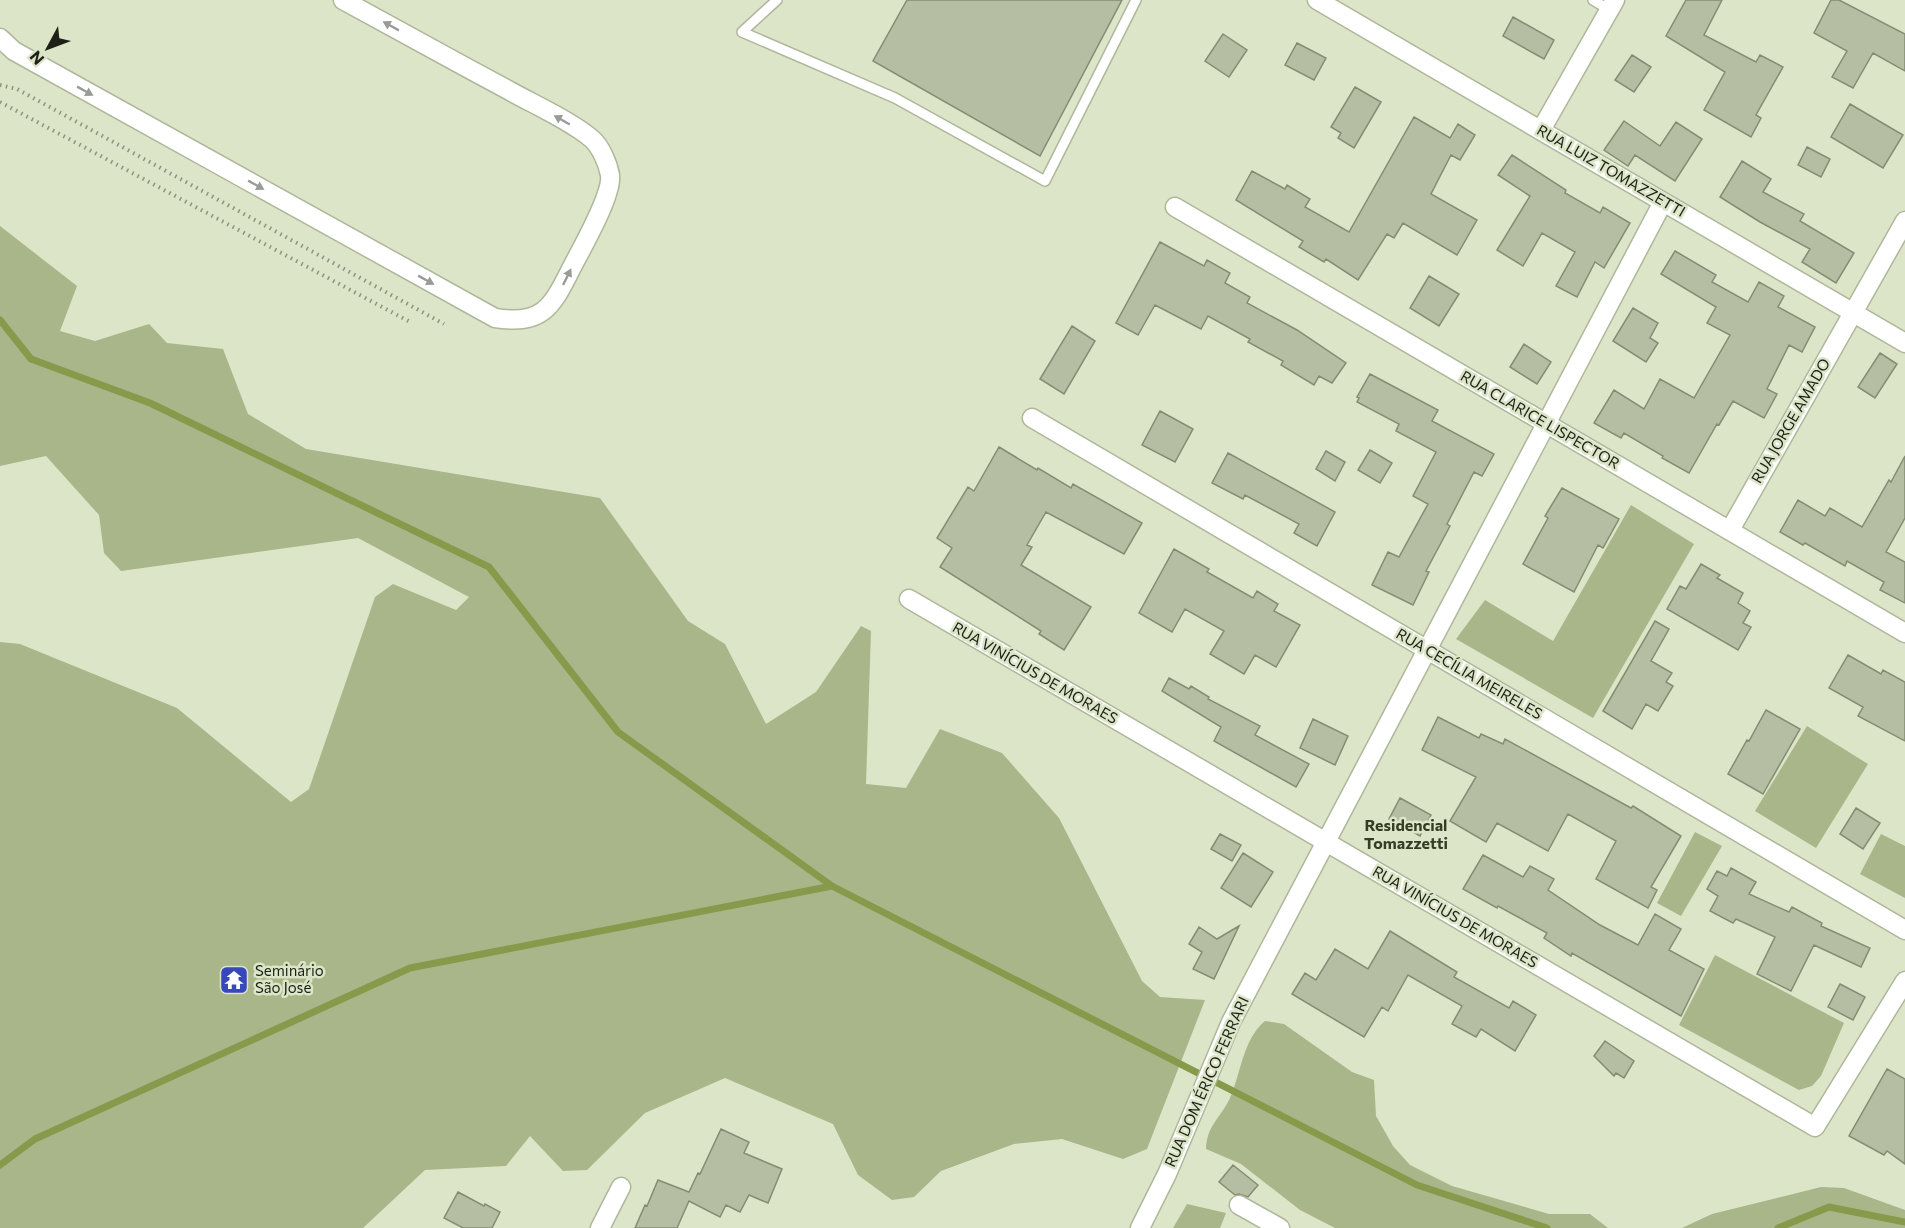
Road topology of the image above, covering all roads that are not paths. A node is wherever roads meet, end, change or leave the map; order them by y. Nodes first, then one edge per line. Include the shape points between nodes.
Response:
1 (343, 0) edge
2 (777, 0) edge
3 (1136, 0) edge
4 (1317, 0) edge
5 (1593, 0) edge
6 (1613, 5) edge
7 (0, 38) edge
8 (1541, 130) junction
9 (1663, 202) junction
10 (1175, 207) dead end
11 (1905, 221) edge
12 (1853, 312) junction
13 (1905, 343) edge
14 (1032, 418) dead end
15 (1546, 423) junction
16 (1730, 530) junction
17 (909, 599) dead end
18 (1905, 633) edge
19 (1427, 650) junction
20 (1326, 842) junction
21 (1905, 930) edge
22 (1905, 981) edge
23 (621, 1187) dead end
24 (1239, 1205) dead end
25 (600, 1228) edge
26 (1140, 1228) edge
27 (1280, 1228) edge

7 -> 1 street via 24,57 495,318 530,319 546,310 558,295 605,201 611,177 594,140
2 - 3 lane via 742,32 895,98 1045,181
4 - 8 street, RUA LUIZ TOMAZZETTI
5 - 6 lane
6 - 8 street
8 - 9 street, RUA LUIZ TOMAZZETTI
9 - 12 street, RUA LUIZ TOMAZZETTI
9 - 15 street, RUA DOM ÉRICO FERRARI
10 - 15 street, RUA CLARICE LISPECTOR
11 - 12 street, RUA JORGE AMADO
12 - 13 street, RUA LUIZ TOMAZZETTI
12 - 16 street, RUA JORGE AMADO
14 - 19 street, RUA CECÍLIA MEIRELES
15 - 16 street, RUA CLARICE LISPECTOR
15 - 19 street, RUA DOM ÉRICO FERRARI
16 - 18 street, RUA CLARICE LISPECTOR
17 - 20 street, RUA VINÍCIUS DE MORAES
19 - 20 street, RUA DOM ÉRICO FERRARI
19 - 21 street, RUA CECÍLIA MEIRELES
20 - 22 street, RUA VINÍCIUS DE MORAES via 1815,1126
20 - 26 street, RUA DOM ÉRICO FERRARI via 1231,1022
23 - 25 street
24 - 27 street

